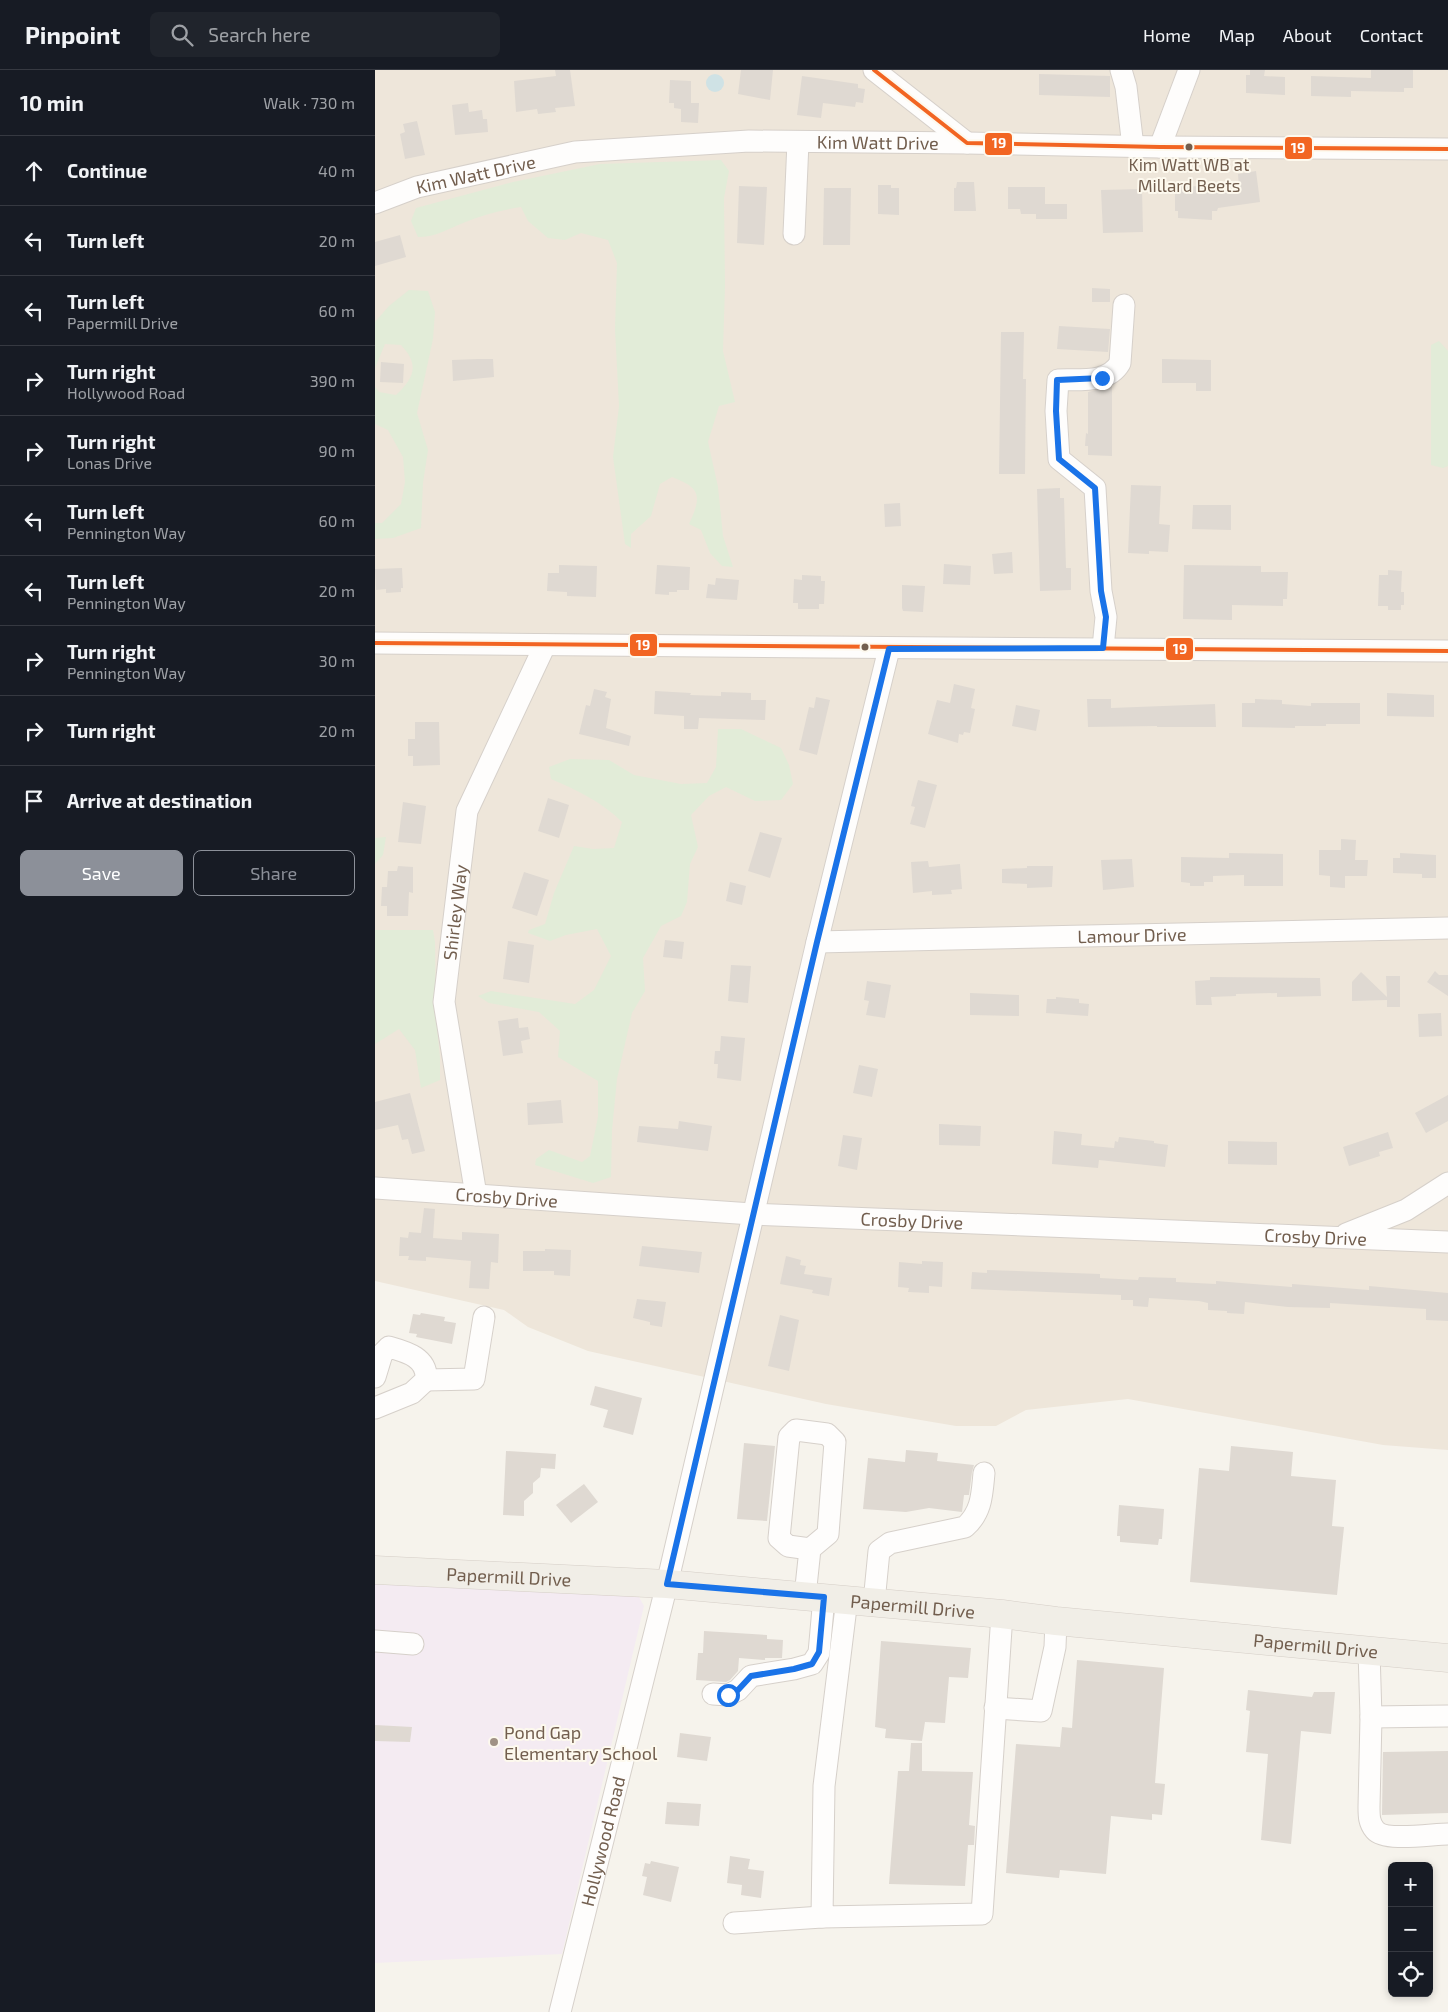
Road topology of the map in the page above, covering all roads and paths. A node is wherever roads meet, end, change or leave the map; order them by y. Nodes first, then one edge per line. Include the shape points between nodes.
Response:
1 (874, 70) edge
2 (1121, 70) edge
3 (1189, 70) edge
4 (798, 142) junction
5 (967, 143) junction
6 (1133, 147) junction
7 (1160, 147) junction
8 (1448, 149) edge
9 (375, 203) edge
10 (794, 234) dead end
11 (1124, 305) dead end
12 (375, 643) edge
13 (545, 645) junction
14 (1103, 648) junction
15 (889, 649) junction
16 (1448, 651) edge
17 (1448, 928) edge
18 (817, 942) junction
19 (1448, 1183) edge
20 (375, 1188) edge
21 (476, 1195) junction
22 (752, 1214) junction
23 (1336, 1237) junction
24 (1448, 1242) edge
25 (484, 1317) dead end
26 (375, 1377) edge
27 (426, 1380) junction
28 (375, 1408) edge
29 (984, 1472) dead end
30 (810, 1549) junction
31 (375, 1570) edge
32 (667, 1584) junction
33 (825, 1598) junction
34 (874, 1602) junction
35 (1002, 1614) junction
36 (1056, 1621) junction
37 (375, 1641) edge
38 (413, 1644) dead end
39 (1369, 1651) junction
40 (1448, 1658) edge
41 (713, 1694) dead end
42 (995, 1708) junction
43 (1448, 1716) edge
44 (1371, 1717) junction
45 (1448, 1834) edge
46 (822, 1917) junction
47 (734, 1923) dead end
48 (560, 2012) edge

1 - 5 street
2 - 6 street via 1127,87
3 - 7 street
4 - 5 street, Kim Watt Drive
4 - 9 street, Kim Watt Drive via 749,141 575,152 417,188
4 - 10 street
5 - 6 street, Kim Watt Drive
6 - 7 street, Kim Watt Drive
7 - 8 street, Kim Watt Drive
11 - 14 street via 1120,363 1115,371 1102,378 1057,380 1059,459 1095,488 1101,591 1106,617
12 - 13 street
13 - 15 street
13 - 21 street, Shirley Way via 467,811 444,1002
14 - 15 street
14 - 16 street
15 - 18 street, Hollywood Road
17 - 18 street, Lamour Drive
18 - 22 street, Hollywood Road
19 - 23 street via 1406,1210
20 - 21 street, Crosby Drive
21 - 22 street, Crosby Drive
22 - 23 street, Crosby Drive
22 - 32 street, Hollywood Road
23 - 24 street, Crosby Drive
25 - 27 street via 473,1380
26 - 27 street via 382,1354 389,1347 421,1360 427,1371
27 - 28 street via 412,1393
29 - 34 street via 980,1507 965,1527 890,1542 879,1551
30 - 30 street via 828,1534 835,1442 827,1434 796,1430 789,1437 779,1538 788,1546
30 - 33 street
31 - 32 main road, Papermill Drive
32 - 33 main road, Papermill Drive
32 - 48 street, Hollywood Road
33 - 34 main road, Papermill Drive
33 - 41 street via 819,1652 812,1664 751,1676 738,1690 728,1695
33 - 46 street
34 - 35 main road, Papermill Drive
35 - 36 main road, Papermill Drive
35 - 42 street
36 - 39 main road, Papermill Drive
36 - 42 street via 1055,1646 1041,1711
37 - 38 street
39 - 40 main road, Papermill Drive
39 - 44 street
42 - 46 street via 982,1914
43 - 44 street
44 - 45 street via 1369,1808 1370,1822 1375,1831 1392,1836
46 - 47 street

